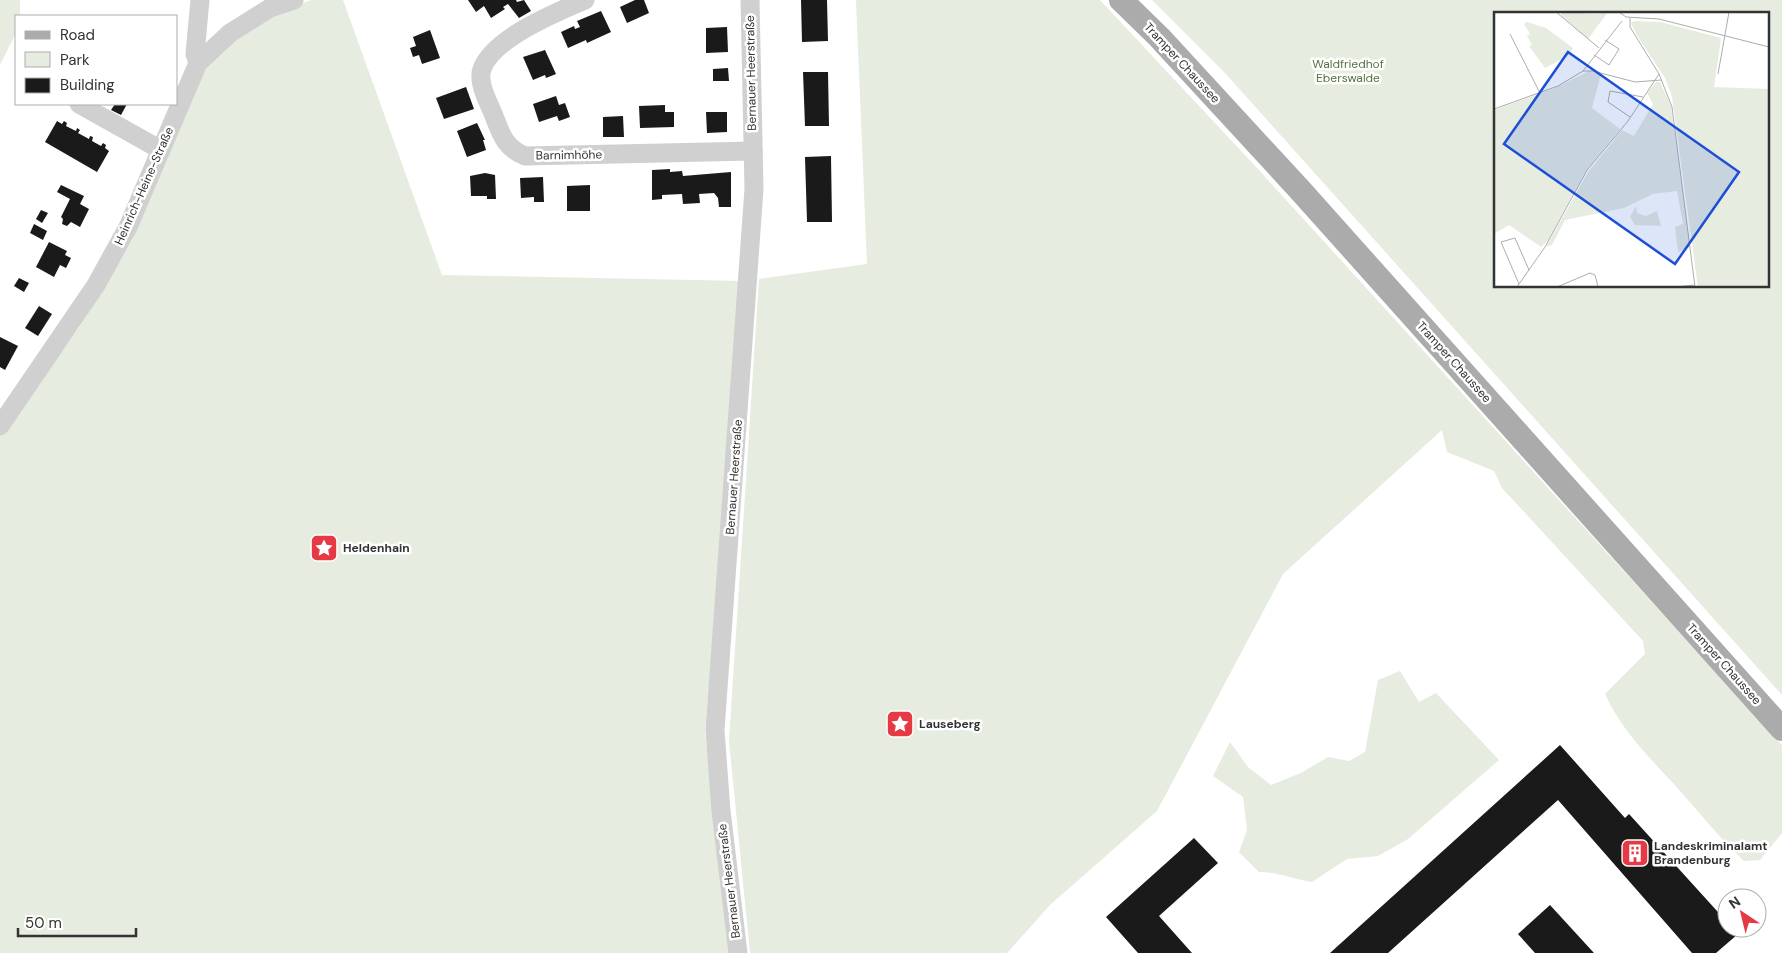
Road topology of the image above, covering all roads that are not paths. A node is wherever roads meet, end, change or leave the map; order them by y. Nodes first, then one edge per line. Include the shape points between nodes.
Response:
1 (200, 0) edge
2 (294, 0) edge
3 (585, 0) edge
4 (750, 0) edge
5 (1122, 0) edge
6 (263, 4) edge
7 (198, 63) junction
8 (81, 105) edge
9 (162, 150) junction
10 (753, 151) junction
11 (2, 418) edge
12 (1782, 729) edge
13 (738, 953) edge

1 - 7 street via 195,54
2 - 6 street, Heinrich-Heine-Straße
3 - 10 street, Barnimhöhe via 502,44 482,69 482,85 504,141 514,152 525,156
4 - 10 street, Bernauer Heerstraße
5 - 12 main road, Tramper Chaussee via 1300,190
6 - 7 street, Heinrich-Heine-Straße
7 - 9 street, Heinrich-Heine-Straße
8 - 9 street
9 - 11 street, Heinrich-Heine-Straße via 128,227 96,285
10 - 13 street, Bernauer Heerstraße via 753,199 715,730

